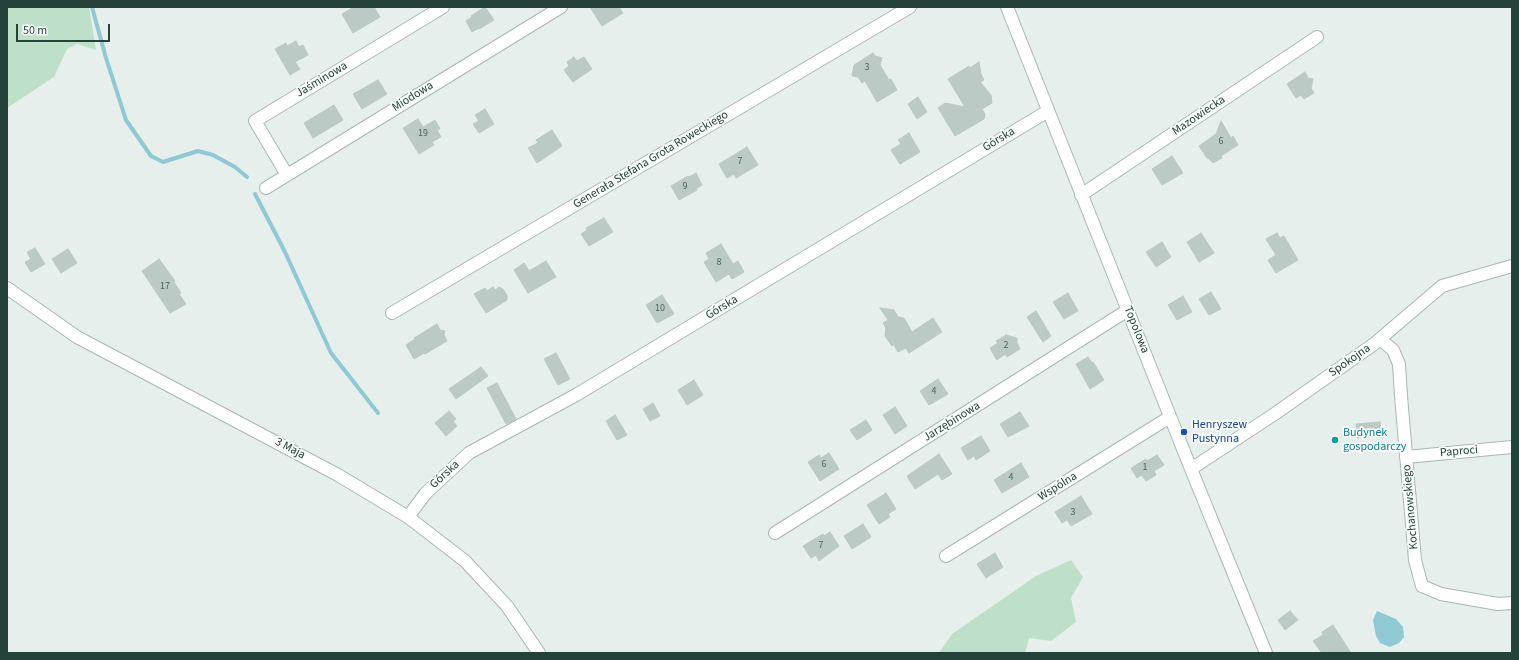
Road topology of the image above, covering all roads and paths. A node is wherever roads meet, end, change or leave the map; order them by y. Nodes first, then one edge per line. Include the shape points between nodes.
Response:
1 (443, 7) edge
2 (561, 7) edge
3 (910, 7) edge
4 (1007, 7) edge
5 (1317, 37) dead end
6 (1048, 111) junction
7 (287, 175) junction
8 (266, 188) dead end
9 (1081, 195) junction
10 (1512, 266) edge
11 (7, 288) edge
12 (1128, 310) junction
13 (392, 313) dead end
14 (1380, 339) junction
15 (1170, 417) junction
16 (1512, 447) edge
17 (1406, 458) junction
18 (1191, 469) junction
19 (408, 517) junction
20 (775, 534) dead end
21 (946, 556) dead end
22 (1512, 603) edge
23 (539, 653) edge
24 (1266, 653) edge

1 - 7 street, Jaśminowa via 255,121
2 - 7 street, Miodowa
3 - 13 street, Generała Stefana Grota Roweckiego
4 - 6 street, Topolowa
5 - 9 street, Mazowiecka
6 - 9 street, Topolowa
6 - 19 street, Górska via 576,395 469,453 425,494
7 - 8 street, Miodowa
9 - 12 street, Topolowa
10 - 14 street, Spokojna via 1442,286
11 - 19 street, 3 Maja via 77,337 338,475
12 - 15 street, Topolowa
12 - 20 street, Jarzębinowa
14 - 17 street, Kochanowskiego via 1393,350 1399,364
14 - 18 street, Spokojna via 1276,413
15 - 18 street, Topolowa
15 - 21 street, Wspólna
16 - 17 street, Paproci
17 - 22 street, Kochanowskiego via 1415,560 1422,586 1441,594 1498,604
18 - 24 street, Topolowa
19 - 23 street, 3 Maja via 465,561 507,606

